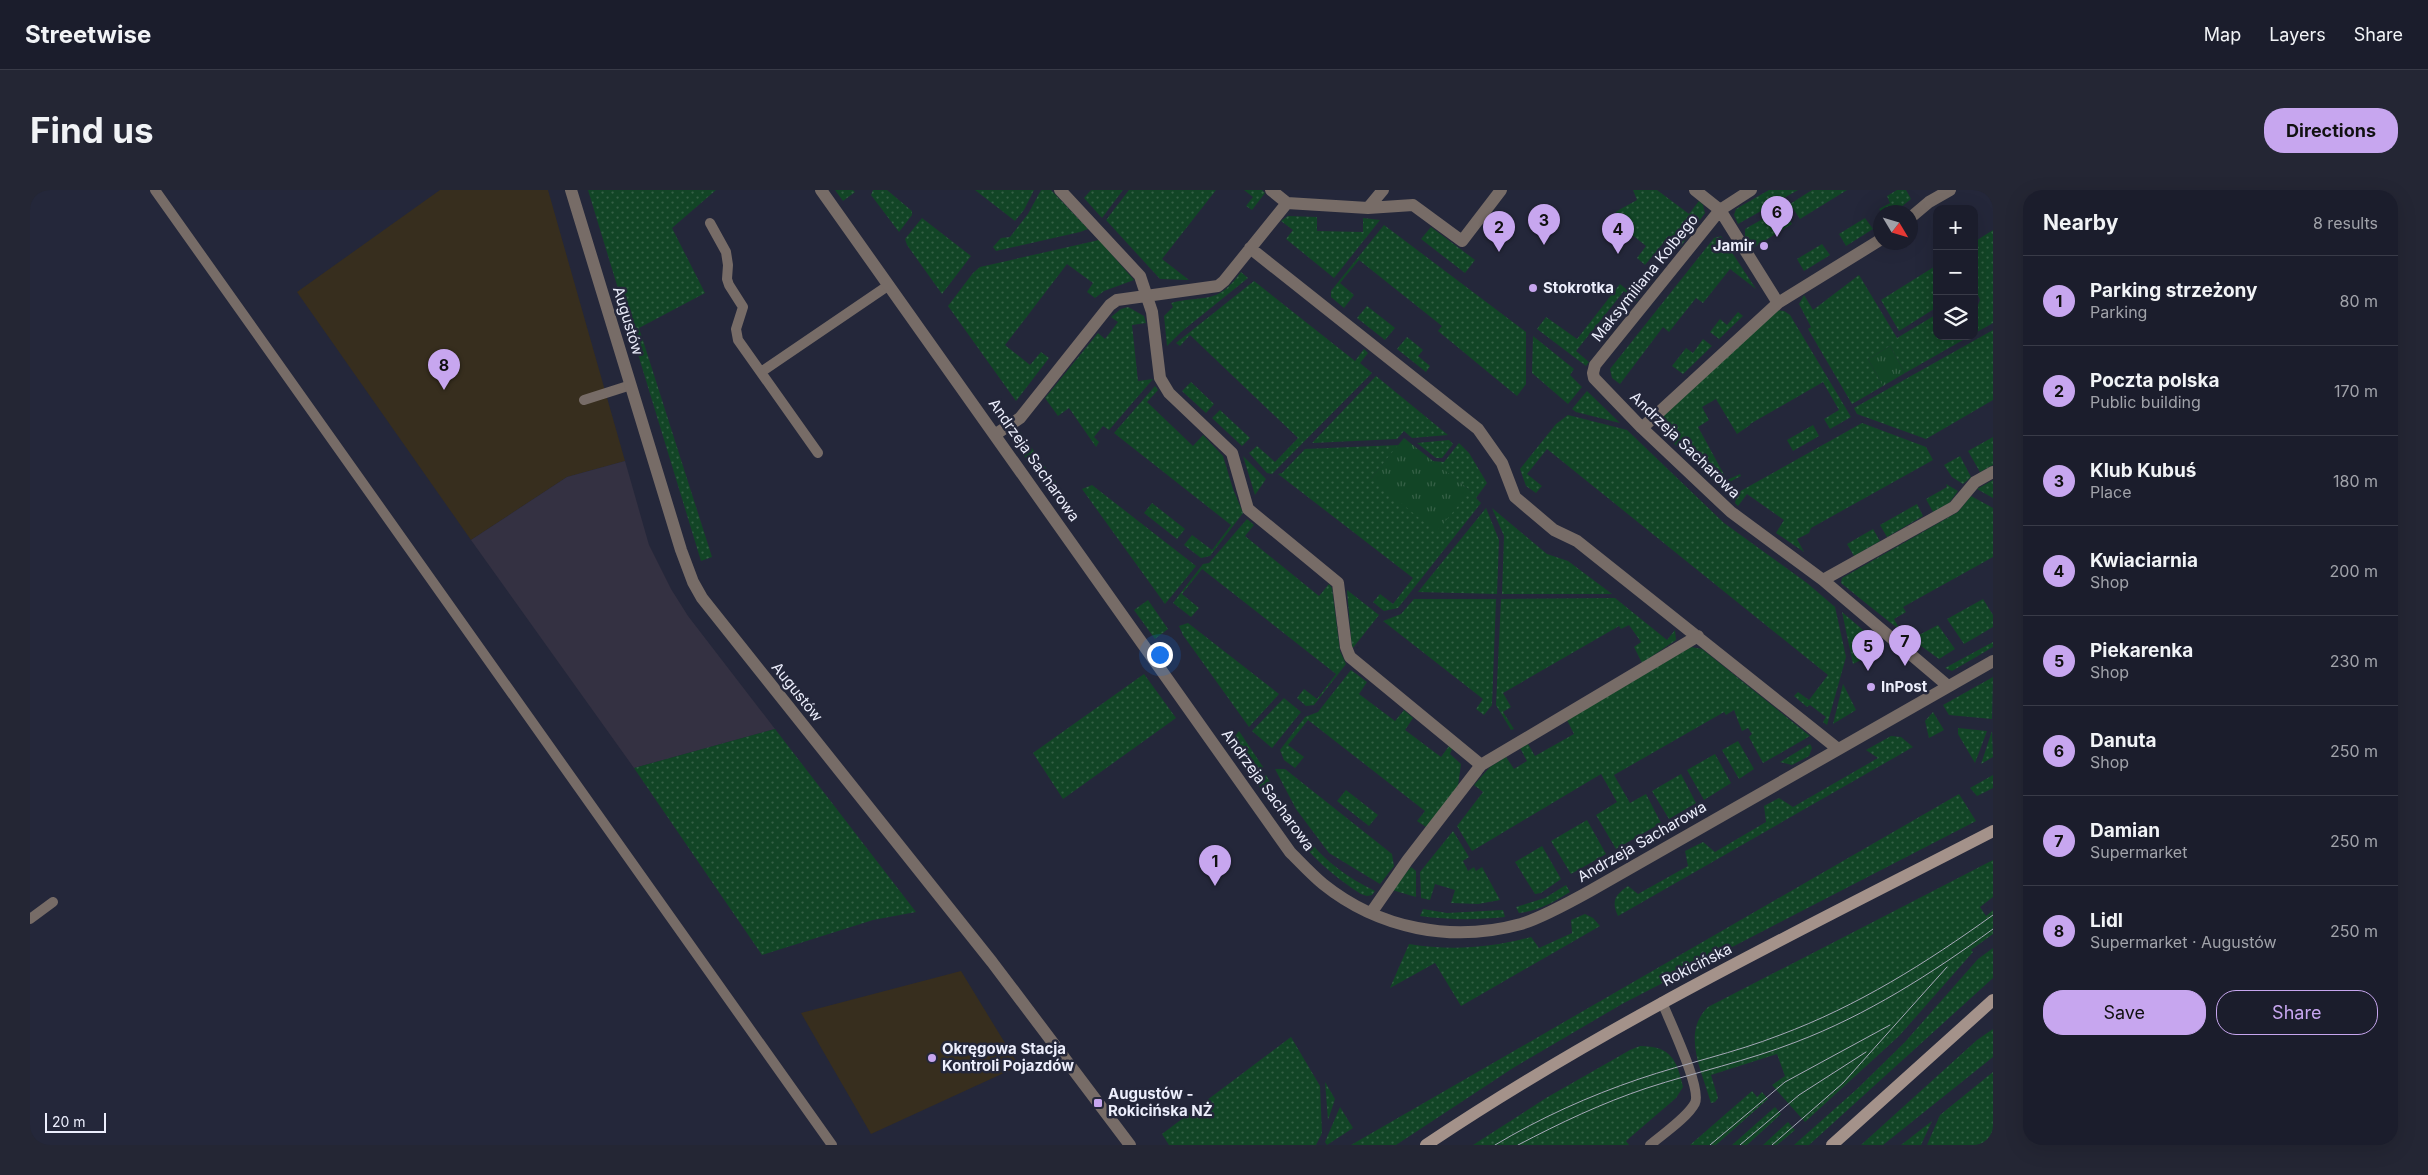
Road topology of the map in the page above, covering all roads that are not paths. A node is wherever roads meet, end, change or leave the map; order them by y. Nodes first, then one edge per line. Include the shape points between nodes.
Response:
1 (155, 190) edge
2 (571, 190) edge
3 (821, 190) edge
4 (1060, 190) edge
5 (1271, 190) edge
6 (1382, 190) edge
7 (1501, 190) edge
8 (1695, 190) edge
9 (1751, 190) edge
10 (1950, 190) edge
11 (1287, 203) junction
12 (1368, 208) junction
13 (1720, 210) junction
14 (1918, 212) edge
15 (710, 223) dead end
16 (1873, 244) edge
17 (1250, 248) junction
18 (889, 286) junction
19 (1148, 296) junction
20 (1778, 303) junction
21 (761, 372) junction
22 (1593, 373) joint
23 (630, 385) junction
24 (584, 400) dead end
25 (1642, 428) junction
26 (996, 434) junction
27 (818, 453) dead end
28 (1993, 472) edge
29 (1823, 580) junction
30 (1698, 636) junction
31 (1993, 661) edge
32 (1948, 686) junction
33 (1838, 749) junction
34 (1482, 766) junction
35 (1993, 832) edge
36 (53, 902) dead end
37 (1371, 913) junction
38 (30, 919) edge
39 (1993, 1000) edge
40 (1662, 1002) junction
41 (832, 1145) edge
42 (1130, 1145) edge
43 (1426, 1145) edge
44 (1650, 1145) edge
45 (1832, 1145) edge

1 - 41 lane
2 - 23 street, Augustów
3 - 18 street, Andrzeja Sacharowa
4 - 19 street via 1133,266
5 - 11 street
6 - 12 street
7 - 12 street via 1462,241 1413,205
8 - 13 street
9 - 13 street, Maksymiliana Kolbego
10 - 14 street
11 - 12 street
11 - 17 street
13 - 20 street
13 - 22 street, Maksymiliana Kolbego via 1595,365
15 - 21 lane via 726,252 729,285 742,307 736,329 738,340
16 - 20 street
17 - 19 street via 1218,286
17 - 30 street via 1478,429 1502,463 1515,496 1554,530 1577,541
18 - 21 lane
18 - 26 street, Andrzeja Sacharowa
19 - 26 street via 1117,300 1110,306 1020,418
19 - 34 street via 1160,378 1169,393 1232,453 1248,509 1338,583 1350,657
20 - 25 street
21 - 27 lane
22 - 25 street, Andrzeja Sacharowa via 1596,381
23 - 24 lane
23 - 42 street, Augustów via 681,550 702,598 992,962
25 - 29 street, Andrzeja Sacharowa via 1730,512
26 - 37 street, Andrzeja Sacharowa via 1290,852 1322,884
28 - 29 street via 1975,482 1954,507
29 - 32 street, Andrzeja Sacharowa
30 - 33 street
30 - 34 street
31 - 32 street, Andrzeja Sacharowa
32 - 33 street, Andrzeja Sacharowa
33 - 37 street, Andrzeja Sacharowa via 1586,893 1523,924 1475,934 1444,933 1410,928
34 - 37 street via 1407,861
35 - 40 main road, Rokicińska
36 - 38 lane
39 - 45 main road
40 - 43 main road, Rokicińska via 1552,1064
40 - 44 lane via 1683,1050 1696,1089 1696,1100 1691,1109

